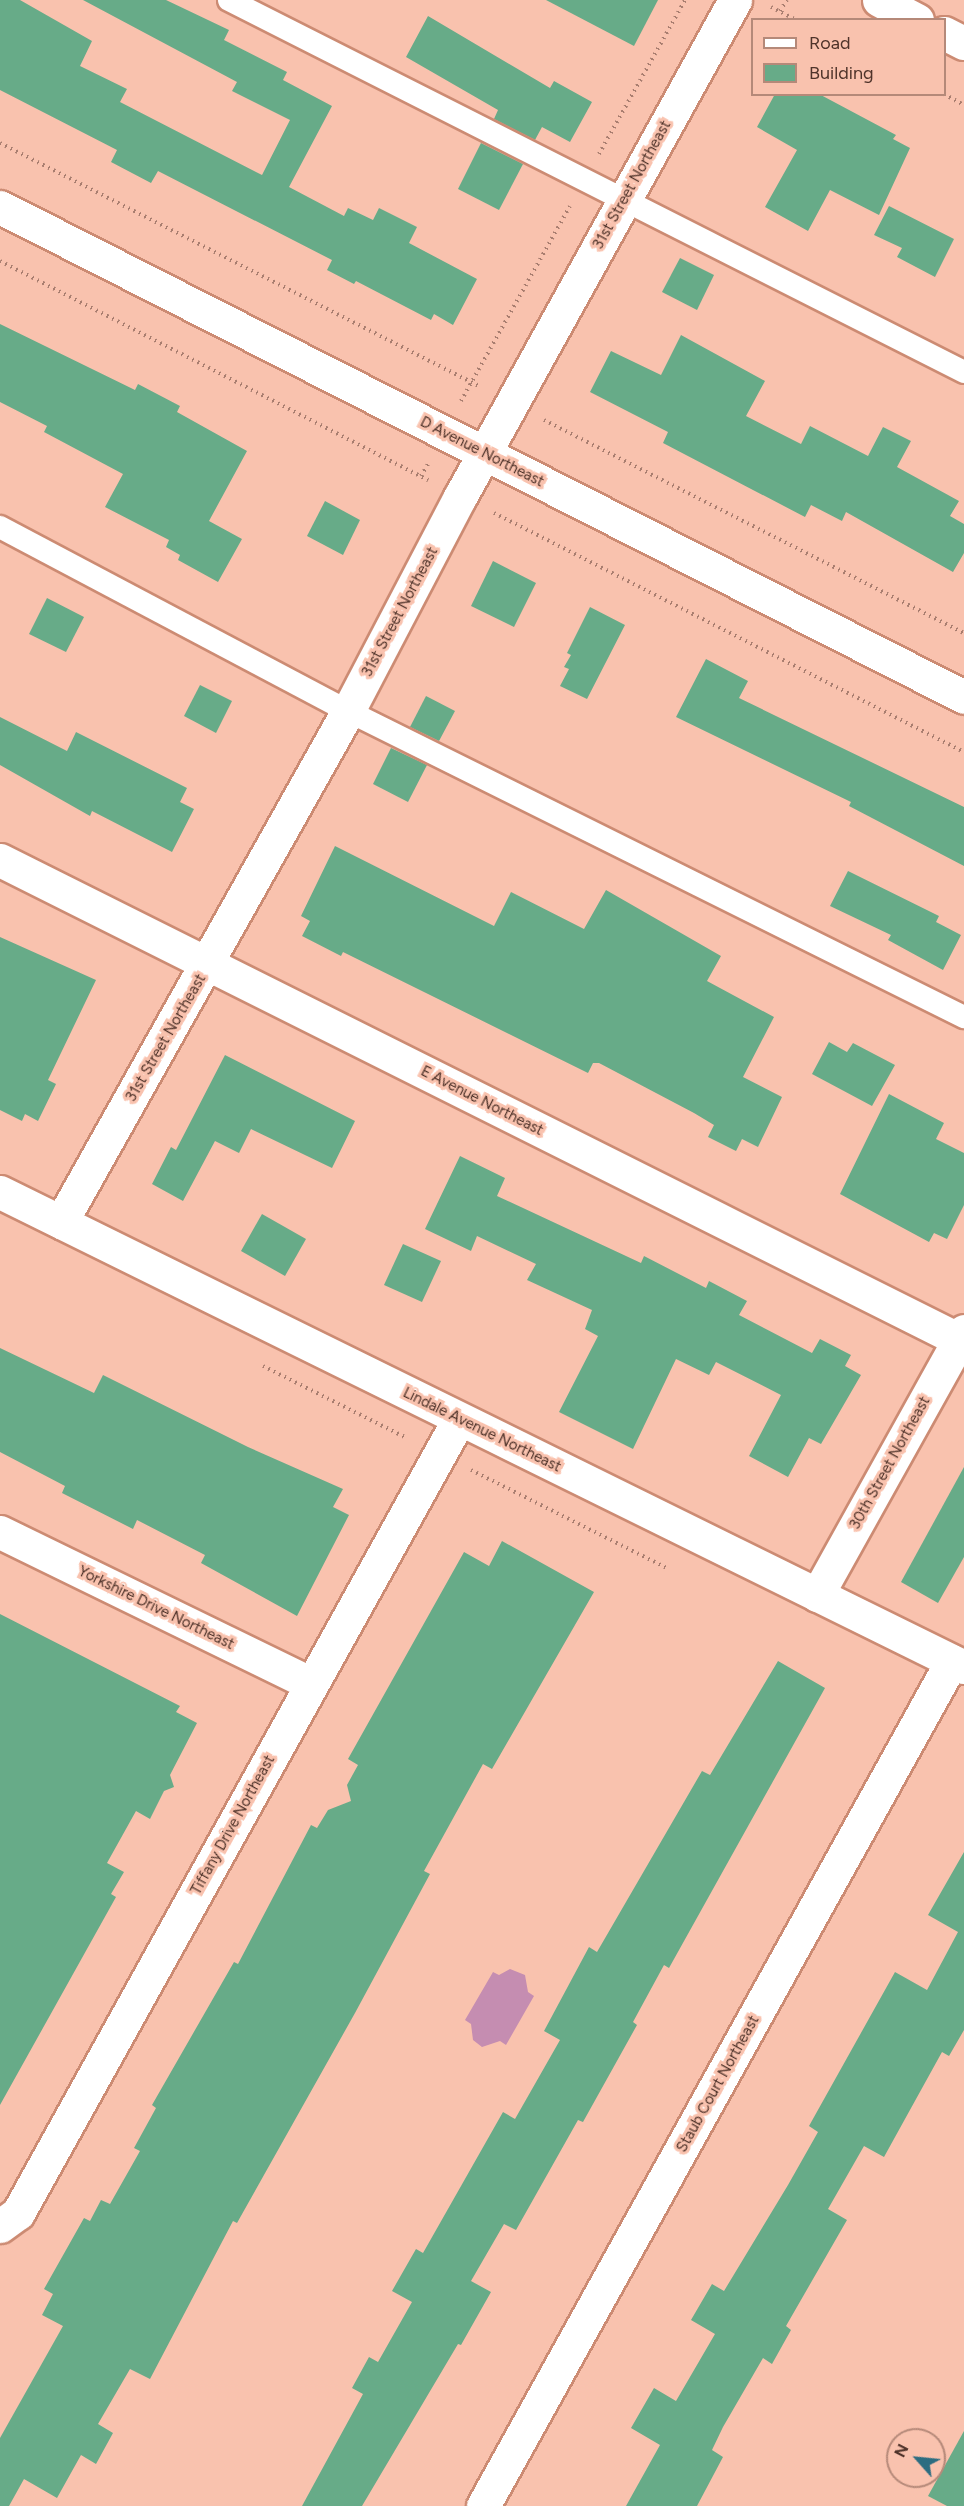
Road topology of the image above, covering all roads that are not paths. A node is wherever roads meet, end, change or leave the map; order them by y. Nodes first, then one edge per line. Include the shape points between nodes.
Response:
1 (229, 0) edge
2 (735, 0) edge
3 (879, 0) edge
4 (913, 18) edge
5 (946, 34) edge
6 (964, 43) edge
7 (625, 197) junction
8 (0, 207) edge
9 (964, 372) edge
10 (485, 453) junction
11 (0, 527) edge
12 (964, 697) edge
13 (348, 711) junction
14 (0, 860) edge
15 (208, 964) junction
16 (964, 1017) edge
17 (0, 1192) edge
18 (61, 1222) junction
19 (963, 1337) edge
20 (459, 1419) junction
21 (0, 1532) edge
22 (817, 1595) junction
23 (958, 1664) edge
24 (311, 1684) junction
25 (0, 2226) edge
26 (483, 2506) edge

1 - 7 lane
2 - 7 street, 31st Street Northeast
3 - 4 street
5 - 6 street
7 - 9 lane
7 - 10 street, 31st Street Northeast
8 - 10 street, D Avenue Northeast
10 - 12 street, D Avenue Northeast
10 - 13 street, 31st Street Northeast
11 - 13 lane
13 - 15 street, 31st Street Northeast
13 - 16 lane
14 - 15 street, E Avenue Northeast
15 - 18 street, 31st Street Northeast
15 - 19 street, E Avenue Northeast
17 - 18 street, Lindale Avenue Northeast
18 - 20 street, Lindale Avenue Northeast
19 - 22 street, 30th Street Northeast
20 - 22 street, Lindale Avenue Northeast
20 - 24 street, Tiffany Drive Northeast
21 - 24 street, Yorkshire Drive Northeast
22 - 23 street, Lindale Avenue Northeast
23 - 26 street, Staub Court Northeast
24 - 25 street, Tiffany Drive Northeast via 18,2213

